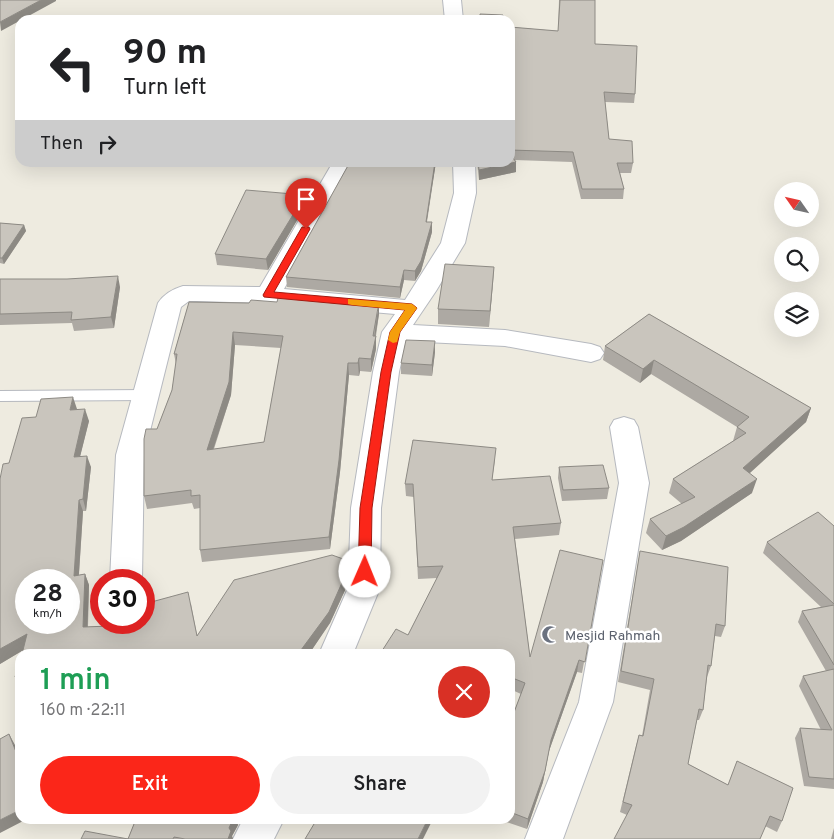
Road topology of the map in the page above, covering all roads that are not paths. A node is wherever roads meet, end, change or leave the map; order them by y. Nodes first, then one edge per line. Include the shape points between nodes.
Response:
1 (452, 0) edge
2 (454, 15) edge
3 (341, 167) edge
4 (464, 167) edge
5 (268, 295) junction
6 (412, 308) junction
7 (395, 332) junction
8 (591, 353) dead end
9 (146, 395) junction
10 (0, 396) edge
11 (624, 427) dead end
12 (126, 569) edge
13 (338, 649) edge
14 (262, 824) edge
15 (252, 839) edge
16 (544, 839) edge

1 - 2 street
3 - 5 street
4 - 6 street via 465,193 453,243
5 - 6 street
5 - 9 street via 197,292 183,294 170,303
6 - 7 street
7 - 8 street via 505,338
7 - 13 street via 366,508 364,588
9 - 10 lane
9 - 12 street via 130,455
11 - 16 street via 634,483 596,702
14 - 15 street

